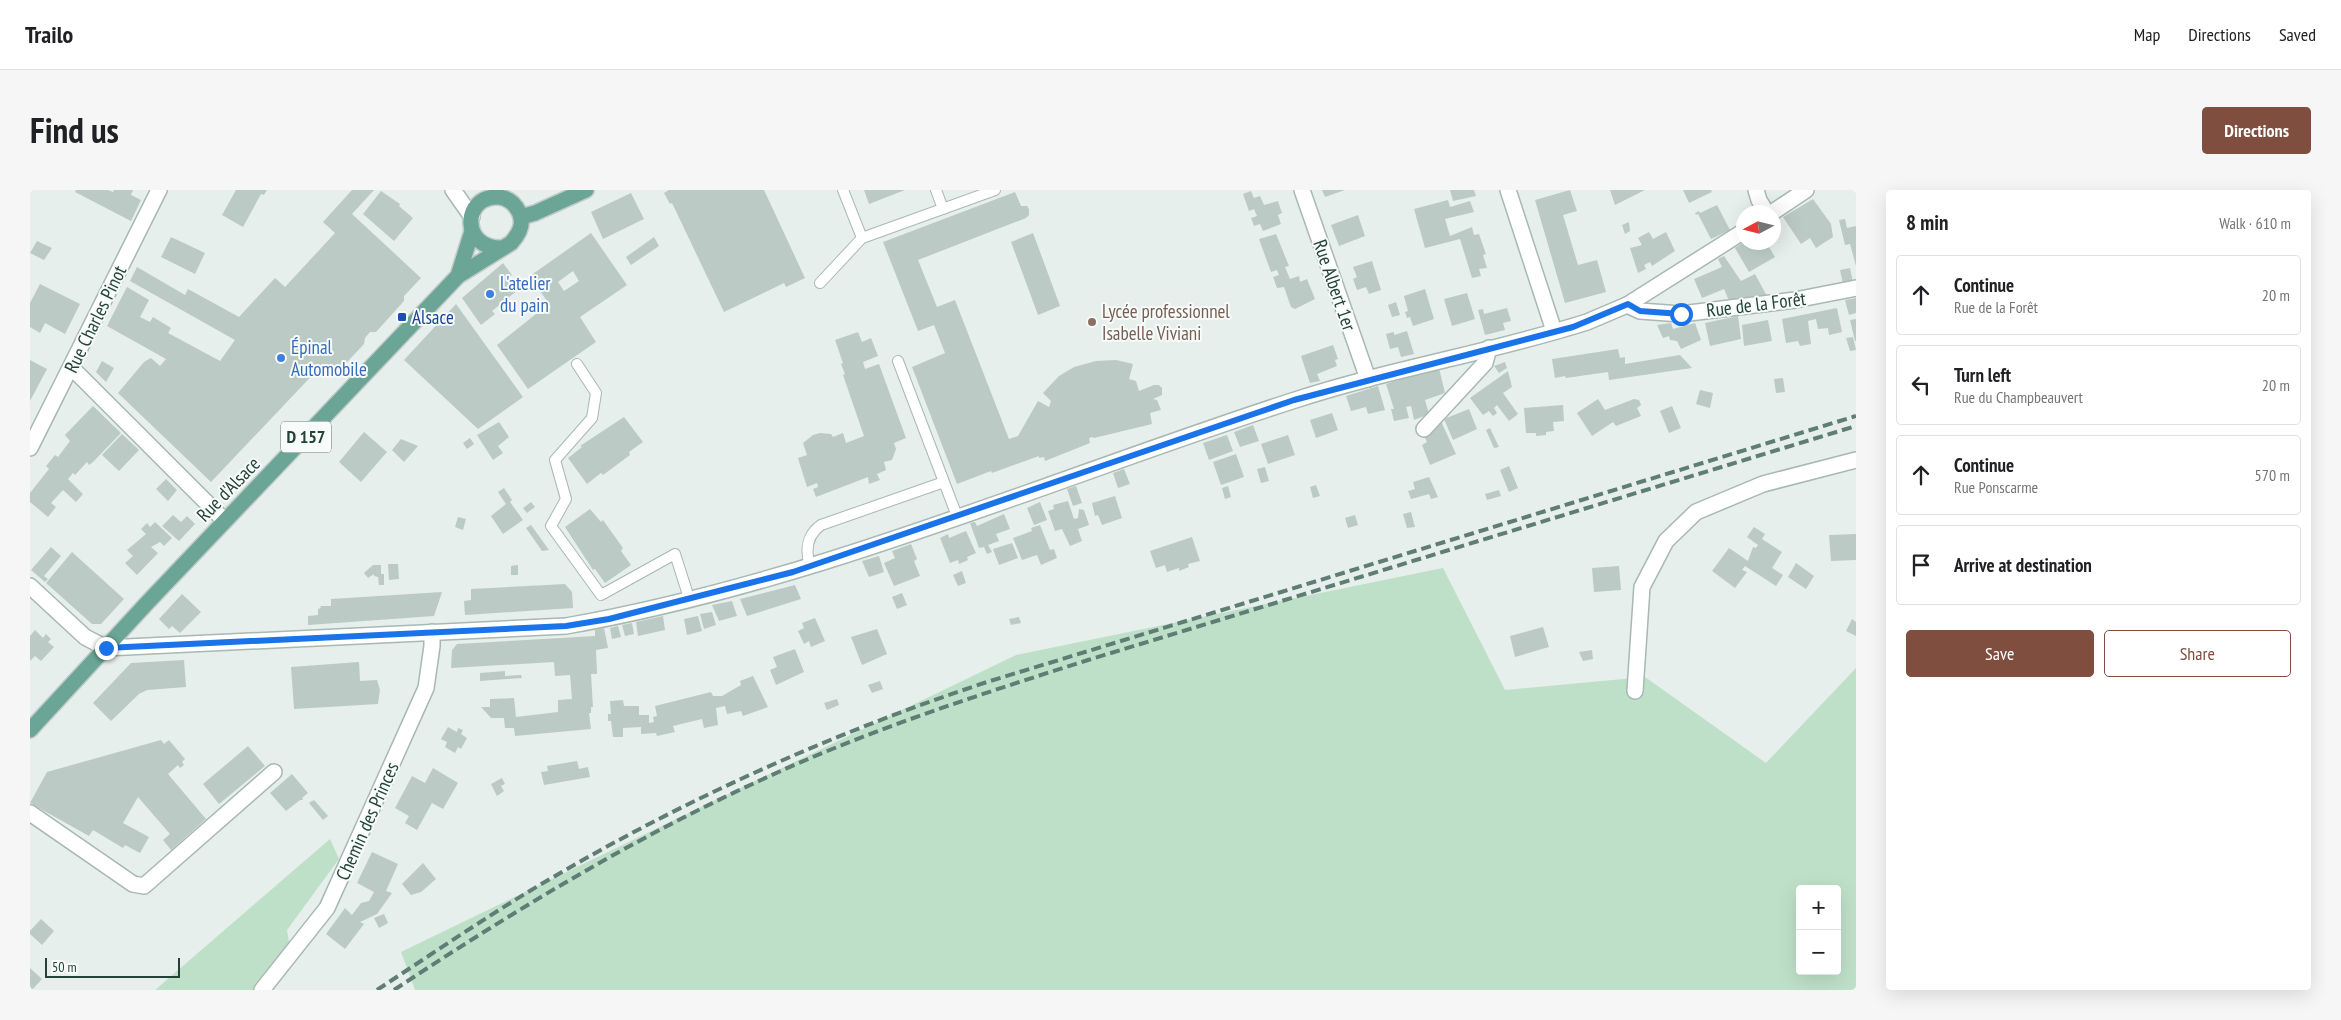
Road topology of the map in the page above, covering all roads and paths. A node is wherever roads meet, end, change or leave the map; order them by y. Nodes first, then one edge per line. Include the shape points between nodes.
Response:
1 (159, 190) edge
2 (453, 190) edge
3 (586, 190) edge
4 (843, 190) edge
5 (936, 190) edge
6 (995, 190) edge
7 (1302, 190) edge
8 (1508, 190) edge
9 (1756, 190) edge
10 (1806, 190) edge
11 (975, 193) edge
12 (488, 194) edge
13 (1763, 205) edge
14 (1781, 207) edge
15 (943, 209) junction
16 (521, 217) junction
17 (472, 224) junction
18 (1736, 236) edge
19 (862, 238) junction
20 (502, 248) junction
21 (458, 276) junction
22 (820, 283) dead end
23 (1856, 288) edge
24 (1628, 304) junction
25 (1554, 331) junction
26 (1489, 348) junction
27 (898, 361) dead end
28 (577, 364) dead end
29 (72, 368) junction
30 (1368, 379) junction
31 (1424, 429) dead end
32 (30, 448) edge
33 (1856, 460) edge
34 (944, 482) junction
35 (957, 516) junction
36 (225, 521) junction
37 (810, 566) junction
38 (30, 586) edge
39 (689, 598) junction
40 (432, 632) junction
41 (106, 648) junction
42 (1634, 691) dead end
43 (30, 730) edge
44 (274, 772) dead end
45 (30, 813) edge
46 (262, 990) edge

1 - 29 street, Rue Charles Pinot via 104,296
2 - 17 street
3 - 16 main road via 535,214
4 - 19 lane
5 - 15 lane
6 - 11 lane
7 - 30 street, Rue Albert 1er
8 - 25 street
9 - 13 street
10 - 14 street
11 - 15 lane
12 - 16 main road via 510,201
12 - 17 main road via 476,206
15 - 19 lane
16 - 20 main road via 522,227 518,236
17 - 20 main road via 483,244
17 - 21 main road, Rue d'Alsace / D 157
18 - 24 street
19 - 22 lane
20 - 21 main road, Rue d'Alsace / D 157
21 - 36 main road, Rue d'Alsace / D 157
23 - 24 street, Rue de la Forêt via 1795,300 1681,314 1640,311
24 - 25 street via 1587,322
25 - 26 street
26 - 30 street
26 - 31 street via 1484,363
27 - 34 lane
28 - 39 lane via 596,393 594,410 592,418 555,460 566,499 551,526 600,595 675,554
29 - 32 street, Rue Charles Pinot
29 - 36 street
30 - 35 street via 1294,400
33 - 42 street via 1763,484 1696,512 1666,541 1642,587
34 - 35 lane
34 - 37 lane via 822,524 814,530 805,552
35 - 37 street
36 - 41 main road, Rue d'Alsace / D 157
37 - 39 street
38 - 41 street via 85,637
39 - 40 street via 609,619 566,626
40 - 41 street
40 - 46 street, Chemin des Princes via 426,688 327,908
41 - 43 main road, Rue d'Alsace / D 157
44 - 45 street via 144,886 133,884

